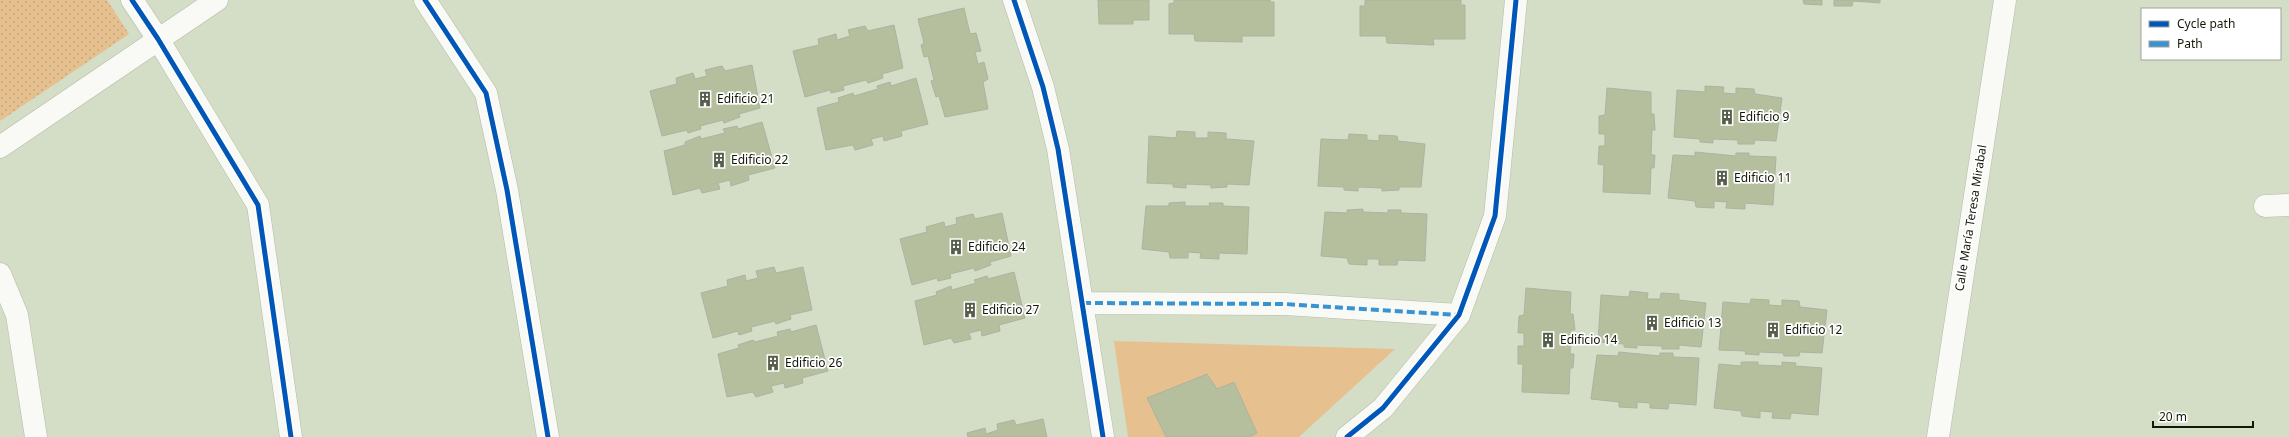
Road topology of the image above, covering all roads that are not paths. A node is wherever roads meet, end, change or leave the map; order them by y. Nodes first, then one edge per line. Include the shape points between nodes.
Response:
1 (132, 0) edge
2 (217, 0) edge
3 (425, 0) edge
4 (1014, 0) edge
5 (1516, 0) edge
6 (2005, 0) edge
7 (158, 39) junction
8 (0, 147) edge
9 (2289, 205) edge
10 (2265, 206) dead end
11 (0, 274) edge
12 (1083, 303) junction
13 (1459, 315) junction
14 (36, 437) edge
15 (291, 437) edge
16 (548, 437) edge
17 (1103, 437) edge
18 (1347, 437) edge
19 (1938, 437) edge

1 - 7 street
2 - 7 street
3 - 16 street via 486,93 507,190
4 - 12 street via 1043,87 1054,134
5 - 13 street via 1495,216
6 - 19 street, Calle María Teresa Mirabal
7 - 8 street
7 - 15 street via 258,204
9 - 10 street
11 - 14 street via 17,315
12 - 13 street via 1285,304
12 - 17 street
13 - 18 street via 1383,408

